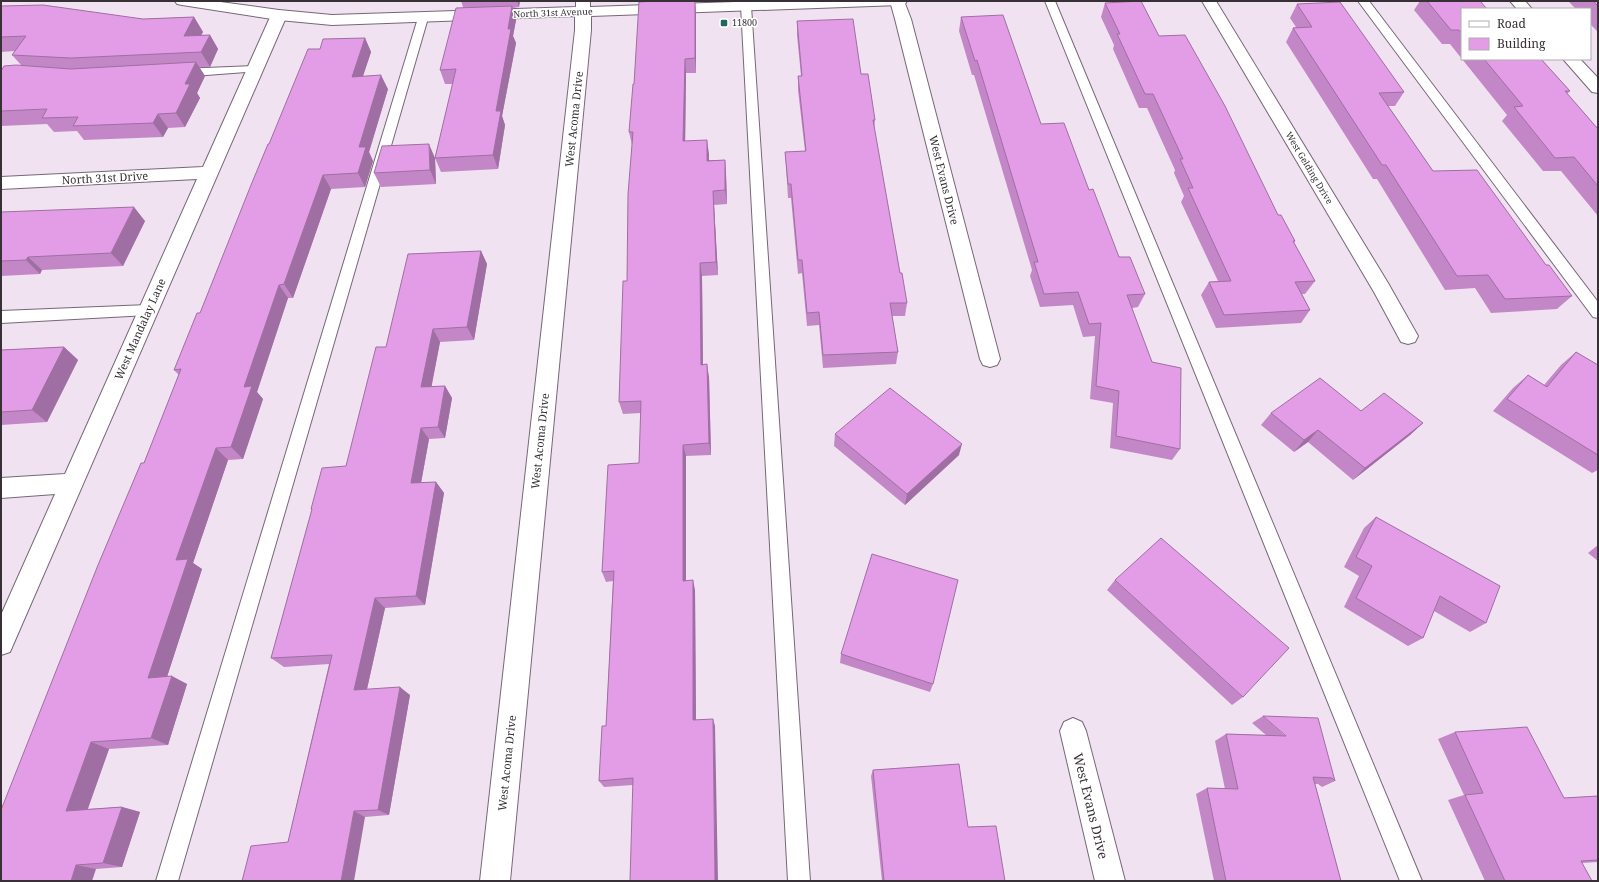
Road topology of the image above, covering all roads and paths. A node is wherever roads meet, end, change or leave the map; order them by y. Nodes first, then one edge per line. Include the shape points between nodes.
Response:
1 (182, 1) edge
2 (897, 1) edge
3 (900, 1) edge
4 (1050, 1) edge
5 (1209, 1) edge
6 (1363, 1) edge
7 (746, 6) junction
8 (583, 7) edge
9 (279, 15) junction
10 (423, 18) junction
11 (1572, 60) edge
12 (255, 69) junction
13 (167, 73) edge
14 (1598, 88) edge
15 (209, 173) junction
16 (1, 183) edge
17 (148, 310) junction
18 (1598, 313) edge
19 (1, 317) edge
20 (1408, 336) dead end
21 (990, 359) dead end
22 (72, 483) junction
23 (1, 488) edge
24 (1, 643) edge
25 (1073, 731) dead end
26 (167, 881) edge
27 (495, 881) edge
28 (799, 881) edge
29 (1110, 881) edge
30 (1411, 881) edge

1 - 9 street, North 31st Avenue
2 - 3 street, North 31st Avenue
2 - 7 street, North 31st Avenue
2 - 21 street, West Evans Drive
4 - 30 lane
5 - 20 street, West Gelding Drive
6 - 18 lane
7 - 8 street, North 31st Avenue
7 - 28 lane
8 - 10 street, North 31st Avenue
8 - 27 street, West Acoma Drive via 583,30
9 - 10 street, North 31st Avenue via 332,20
9 - 12 street, West Mandalay Lane
10 - 26 lane
11 - 14 street
12 - 13 lane
12 - 15 street, West Mandalay Lane
15 - 16 street, North 31st Drive
15 - 17 street, West Mandalay Lane
17 - 19 lane
17 - 22 street, West Mandalay Lane
22 - 23 street
22 - 24 street, West Mandalay Lane
25 - 29 street, West Evans Drive

